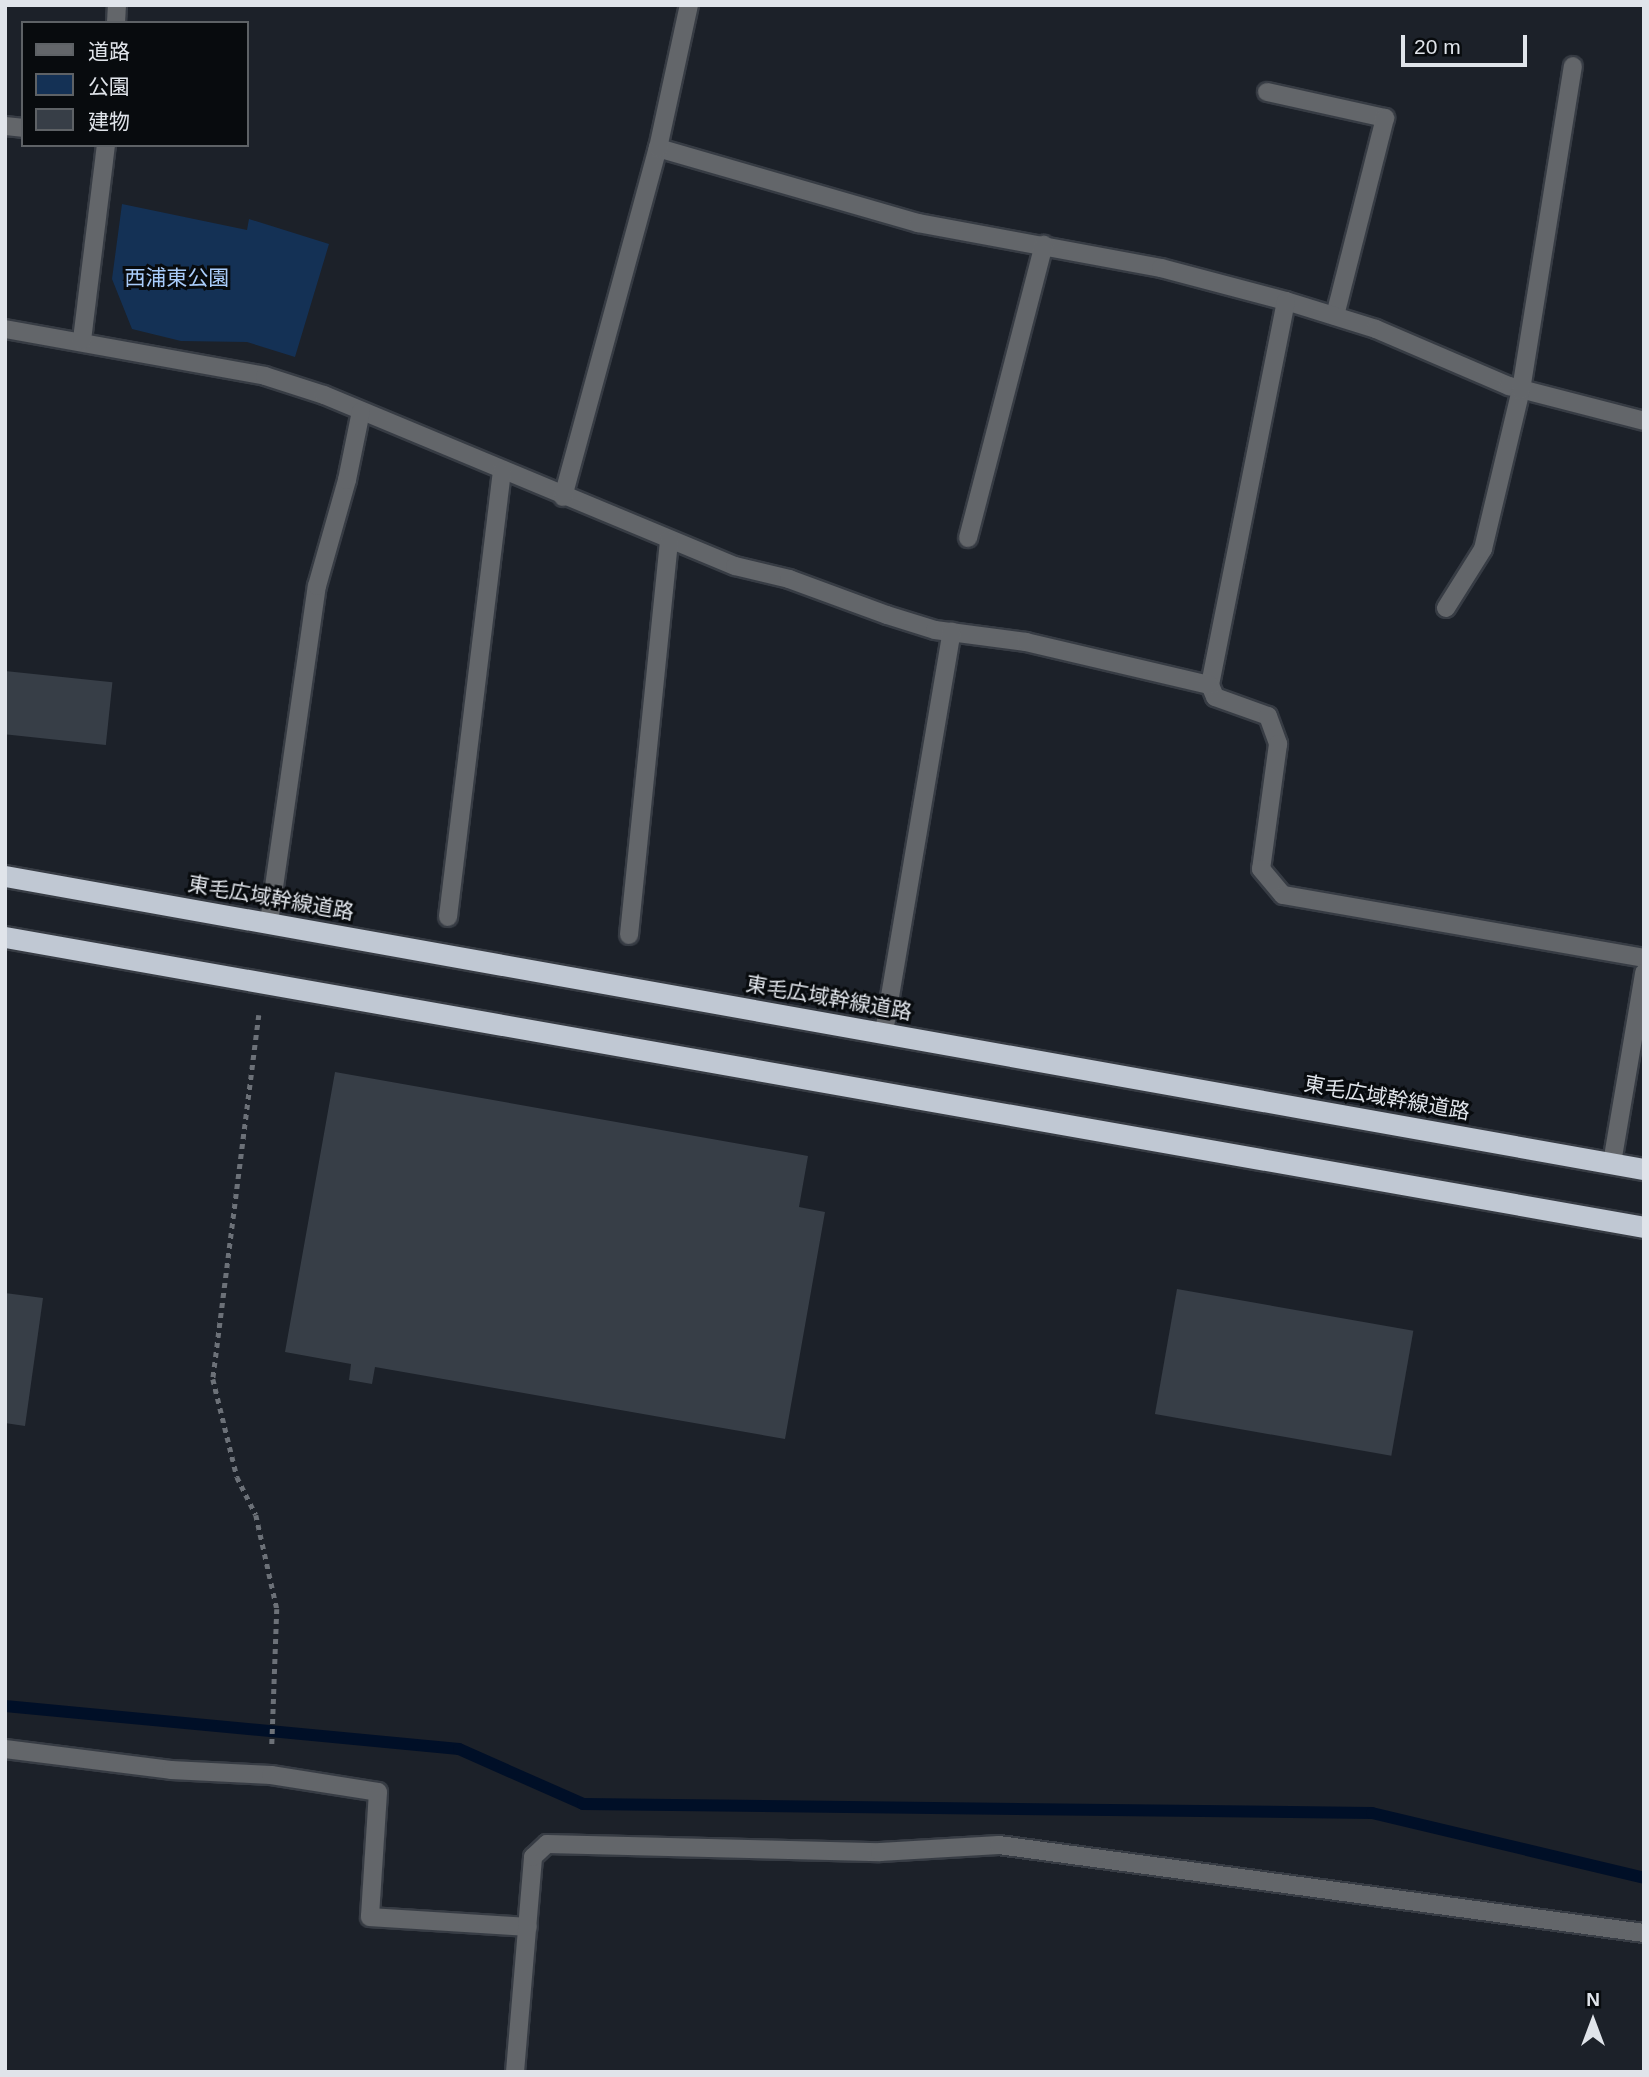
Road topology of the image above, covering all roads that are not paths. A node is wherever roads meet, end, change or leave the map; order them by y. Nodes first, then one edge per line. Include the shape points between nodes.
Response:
1 (689, 5) edge
2 (1573, 66) dead end
3 (1267, 92) dead end
4 (106, 147) edge
5 (658, 148) junction
6 (1044, 245) junction
7 (1286, 301) junction
8 (1335, 316) junction
9 (5, 329) edge
10 (82, 340) junction
11 (1521, 390) junction
12 (360, 411) junction
13 (1644, 421) edge
14 (502, 470) junction
15 (563, 497) junction
16 (968, 537) dead end
17 (669, 540) junction
18 (1446, 608) dead end
19 (952, 632) junction
20 (1210, 685) junction
21 (5, 876) edge
22 (448, 917) dead end
23 (269, 922) junction
24 (629, 935) dead end
25 (5, 936) edge
26 (1644, 958) edge
27 (1644, 973) edge
28 (884, 1032) junction
29 (1612, 1163) junction
30 (1644, 1169) edge
31 (1644, 1227) edge
32 (5, 1749) edge
33 (528, 1927) junction
34 (1644, 1933) edge
35 (515, 2072) edge

1 - 5 street
2 - 11 street
3 - 8 street via 1385,118
4 - 10 street
5 - 6 street via 918,223
5 - 15 street
6 - 7 street via 1161,268
6 - 16 street
7 - 8 street
7 - 20 street
8 - 11 street
9 - 10 street
10 - 12 street via 265,376
11 - 13 street
11 - 18 street via 1483,550
12 - 14 street
12 - 23 street via 348,480 317,586
14 - 15 street
14 - 22 street
15 - 17 street
17 - 19 street via 887,615
17 - 24 street
19 - 20 street via 1026,642
19 - 28 street
20 - 26 street via 1215,697 1268,716 1278,744 1261,869 1283,895
21 - 23 highway, 東毛広域幹線道路
23 - 28 highway, 東毛広域幹線道路
25 - 31 highway
27 - 29 street
28 - 29 highway, 東毛広域幹線道路
29 - 30 highway, 東毛広域幹線道路
32 - 33 street via 171,1770 271,1775 378,1792 370,1917
33 - 34 street via 533,1857 547,1844 880,1852 999,1845
33 - 35 street

